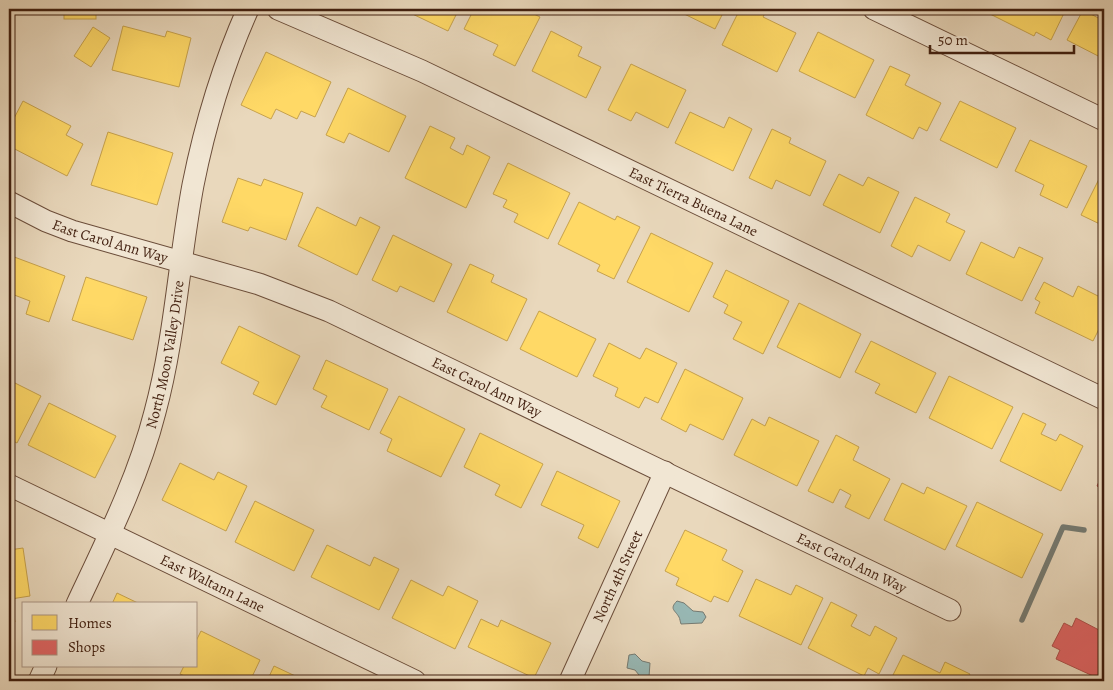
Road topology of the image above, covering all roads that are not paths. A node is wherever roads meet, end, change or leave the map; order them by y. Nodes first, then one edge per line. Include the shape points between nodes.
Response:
1 (248, 9) edge
2 (278, 9) edge
3 (874, 9) edge
4 (1104, 120) edge
5 (9, 202) edge
6 (182, 261) junction
7 (1104, 400) edge
8 (665, 472) junction
9 (9, 485) edge
10 (109, 534) junction
11 (77, 602) edge
12 (950, 610) dead end
13 (45, 668) edge
14 (39, 681) edge
15 (415, 681) edge
16 (570, 681) edge

1 - 6 street, North Moon Valley Drive via 233,42 208,122 193,186
2 - 7 street, East Tierra Buena Lane via 422,71
3 - 4 street
5 - 6 street, East Carol Ann Way via 72,231
6 - 8 street, East Carol Ann Way via 259,284 329,311
6 - 10 street, North Moon Valley Drive via 155,414 135,474
8 - 12 street, East Carol Ann Way
8 - 16 street, North 4th Street
9 - 10 street, East Waltann Lane
10 - 11 street, North Moon Valley Drive
10 - 15 street, East Waltann Lane
13 - 14 street

